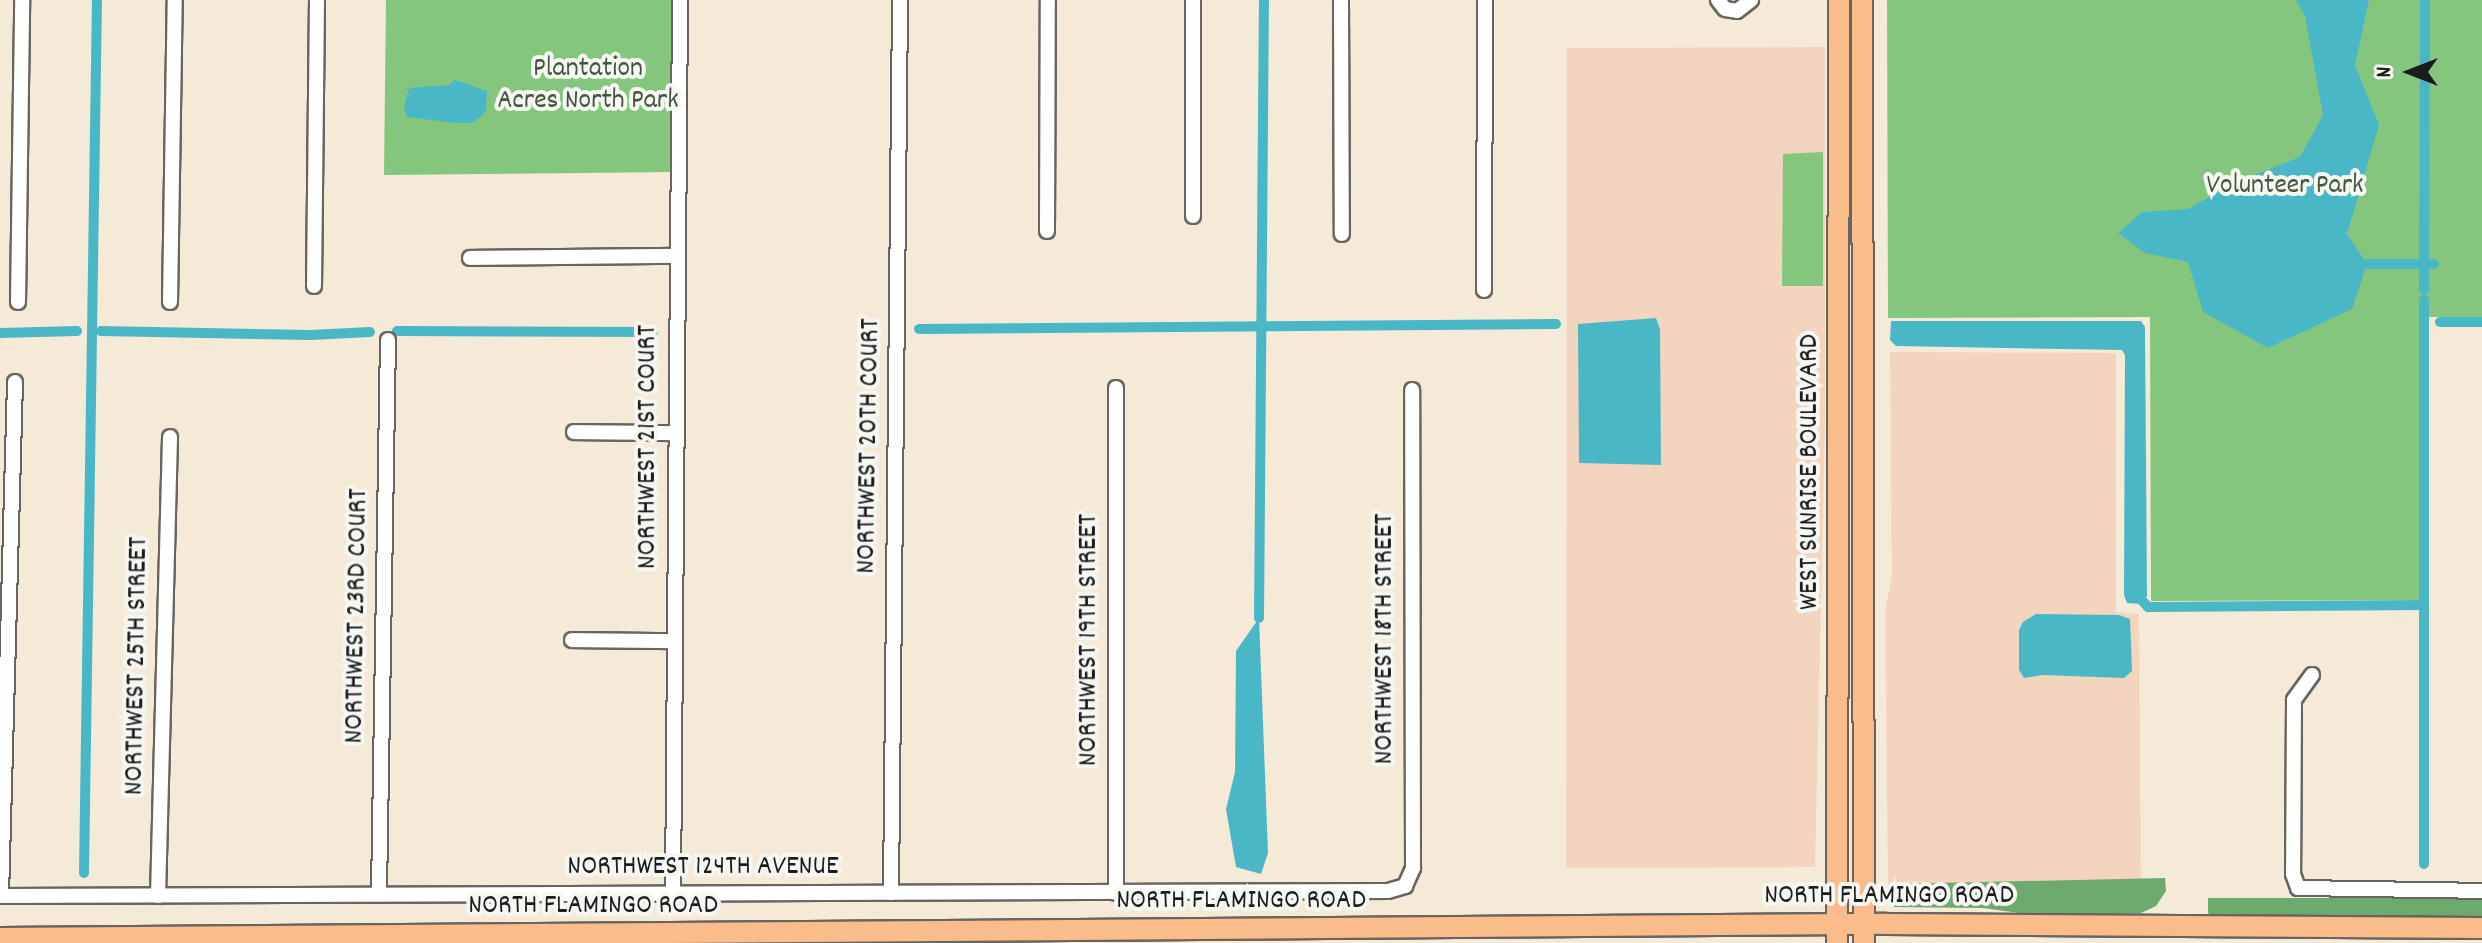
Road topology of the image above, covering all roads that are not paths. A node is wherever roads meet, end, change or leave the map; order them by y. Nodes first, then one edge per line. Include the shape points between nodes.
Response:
1 (22, 0) edge
2 (175, 0) edge
3 (317, 0) edge
4 (680, 0) edge
5 (900, 0) edge
6 (1048, 0) edge
7 (1193, 0) edge
8 (1341, 0) edge
9 (1485, 0) edge
10 (1718, 0) edge
11 (1751, 0) edge
12 (1839, 0) edge
13 (1862, 0) edge
14 (1193, 216) dead end
15 (1047, 231) dead end
16 (1342, 234) dead end
17 (675, 256) junction
18 (470, 258) dead end
19 (314, 286) dead end
20 (1484, 290) dead end
21 (18, 302) dead end
22 (170, 302) dead end
23 (388, 340) dead end
24 (15, 382) dead end
25 (1116, 388) dead end
26 (1412, 390) dead end
27 (574, 432) dead end
28 (676, 433) junction
29 (170, 437) dead end
30 (572, 640) dead end
31 (673, 641) junction
32 (2312, 675) dead end
33 (1405, 886) joint
34 (2482, 891) edge
35 (379, 893) junction
36 (891, 893) junction
37 (1116, 893) junction
38 (673, 895) junction
39 (0, 896) edge
40 (158, 896) junction
41 (2482, 928) edge
42 (1837, 934) edge
43 (1864, 934) edge
44 (1234, 937) edge
45 (0, 938) edge
46 (114, 940) edge
47 (136, 940) edge

1 - 21 street
2 - 22 street
3 - 19 street
4 - 17 street, NORTHWEST 21ST COURT
5 - 36 street, NORTHWEST 20TH COURT
6 - 15 street
7 - 14 street
8 - 16 street
9 - 20 street
10 - 11 street via 1725,9 1737,11
12 - 42 highway, WEST SUNRISE BOULEVARD
13 - 43 highway, WEST SUNRISE BOULEVARD
17 - 18 street
17 - 28 street, NORTHWEST 21ST COURT
23 - 35 street, NORTHWEST 23RD COURT
24 - 39 street
25 - 37 street, NORTHWEST 19TH STREET
26 - 33 street, NORTHWEST 18TH STREET via 1413,868
27 - 28 street
28 - 31 street, NORTHWEST 21ST COURT
29 - 40 street, NORTHWEST 25TH STREET
30 - 31 street
31 - 38 street, NORTHWEST 21ST COURT
32 - 34 street via 2294,700 2293,874 2298,888
33 - 37 street, NORTHWEST 124TH AVENUE via 1388,891
35 - 38 street, NORTHWEST 124TH AVENUE
35 - 40 street, NORTHWEST 124TH AVENUE
36 - 37 street, NORTHWEST 124TH AVENUE
36 - 38 street, NORTHWEST 124TH AVENUE
39 - 40 street, NORTHWEST 124TH AVENUE
41 - 43 highway, NORTH FLAMINGO ROAD
42 - 43 highway, NORTH FLAMINGO ROAD
42 - 44 highway, NORTH FLAMINGO ROAD
44 - 47 highway, NORTH FLAMINGO ROAD
45 - 46 highway, NORTH FLAMINGO ROAD
46 - 47 highway, NORTH FLAMINGO ROAD

